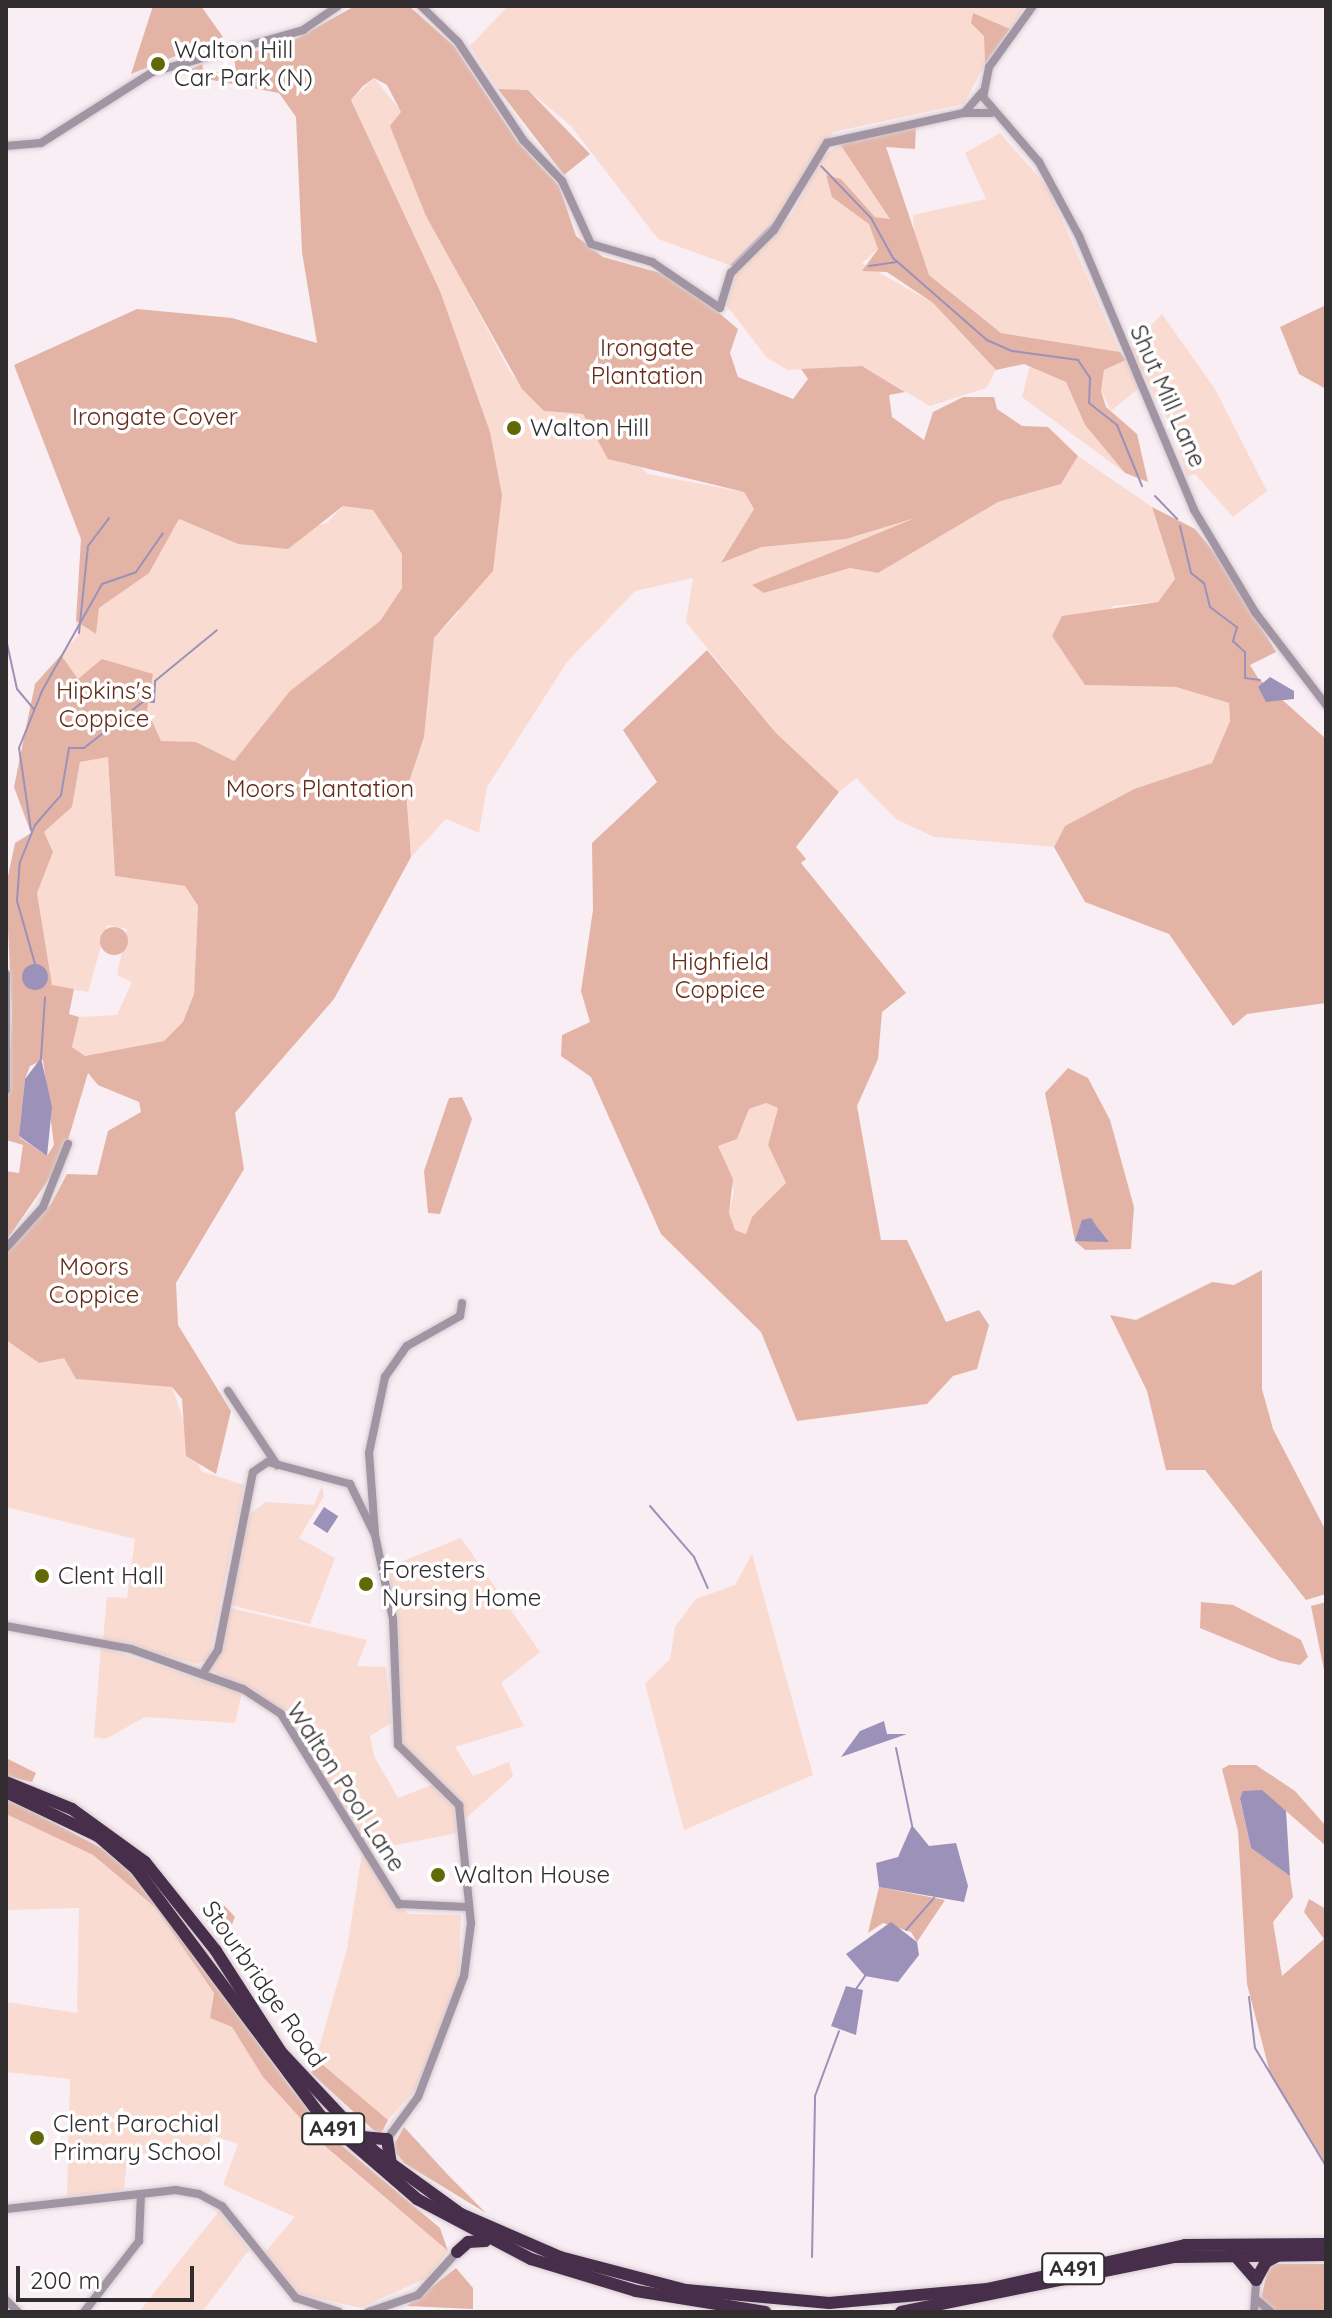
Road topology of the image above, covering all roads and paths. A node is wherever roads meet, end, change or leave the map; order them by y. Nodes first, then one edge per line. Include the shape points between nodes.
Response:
1 (338, 6) edge
2 (421, 6) edge
3 (1033, 6) edge
4 (982, 95) junction
5 (964, 113) junction
6 (991, 113) junction
7 (6, 146) edge
8 (1326, 705) edge
9 (6, 974) edge
10 (6, 1090) edge
11 (68, 1144) dead end
12 (6, 1248) edge
13 (462, 1303) dead end
14 (228, 1391) dead end
15 (277, 1466) junction
16 (375, 1535) junction
17 (6, 1626) edge
18 (205, 1670) junction
19 (6, 1782) edge
20 (6, 1792) edge
21 (468, 1907) junction
22 (355, 2135) junction
23 (387, 2139) junction
24 (392, 2167) junction
25 (141, 2194) junction
26 (6, 2209) edge
27 (454, 2222) junction
28 (492, 2242) junction
29 (1326, 2244) edge
30 (457, 2252) junction
31 (1232, 2252) junction
32 (1288, 2252) junction
33 (1326, 2255) edge
34 (1256, 2280) junction
35 (6, 2300) edge
36 (1257, 2300) junction
37 (18, 2312) edge
38 (84, 2312) edge
39 (339, 2312) edge
40 (368, 2312) edge
41 (765, 2312) edge
42 (901, 2312) edge
43 (1254, 2312) edge
44 (1271, 2312) edge

1 - 7 street via 303,30 153,72 41,143
2 - 5 street via 458,42 523,140 562,181 591,244 652,262 720,308 731,273 774,230 827,143
3 - 4 street via 989,67
4 - 5 street
4 - 6 street, Shut Mill Lane
5 - 6 street
6 - 8 street, Shut Mill Lane via 1039,162 1079,236 1194,510 1255,612
9 - 10 street
11 - 12 street via 43,1207
13 - 16 street via 460,1316 407,1346 385,1377 369,1453
14 - 15 street
15 - 16 street via 350,1484
15 - 18 street via 262,1462 248,1481 218,1650
16 - 21 street via 394,1628 391,1698 398,1745 459,1805
17 - 18 street, Walton Pool Lane
18 - 21 street, Walton Pool Lane via 281,1714 399,1904
19 - 22 highway, Stourbridge Road / A491 via 72,1809 145,1862 208,1940 281,2052
20 - 27 highway, Stourbridge Road / A491 via 98,1836 136,1869 321,2116 385,2176
21 - 23 street via 464,1976 418,2097
22 - 23 highway
22 - 24 highway, Stourbridge Road / A491
23 - 24 highway
24 - 29 highway, Stourbridge Road / A491 via 461,2214 560,2257 644,2281 779,2301 886,2300 987,2289 1185,2245
25 - 26 street
25 - 38 street via 139,2241
25 - 39 street via 176,2190 222,2206 296,2298
27 - 28 highway, Stourbridge Road / A491
27 - 30 highway
28 - 30 highway via 468,2242
28 - 41 highway, Stourbridge Road / A491 via 636,2291
30 - 40 street via 418,2295
31 - 32 highway, A491
31 - 34 highway
31 - 42 highway, A491
32 - 33 highway, A491
32 - 34 highway via 1266,2262
34 - 36 street
35 - 37 street
36 - 43 street
36 - 44 street

